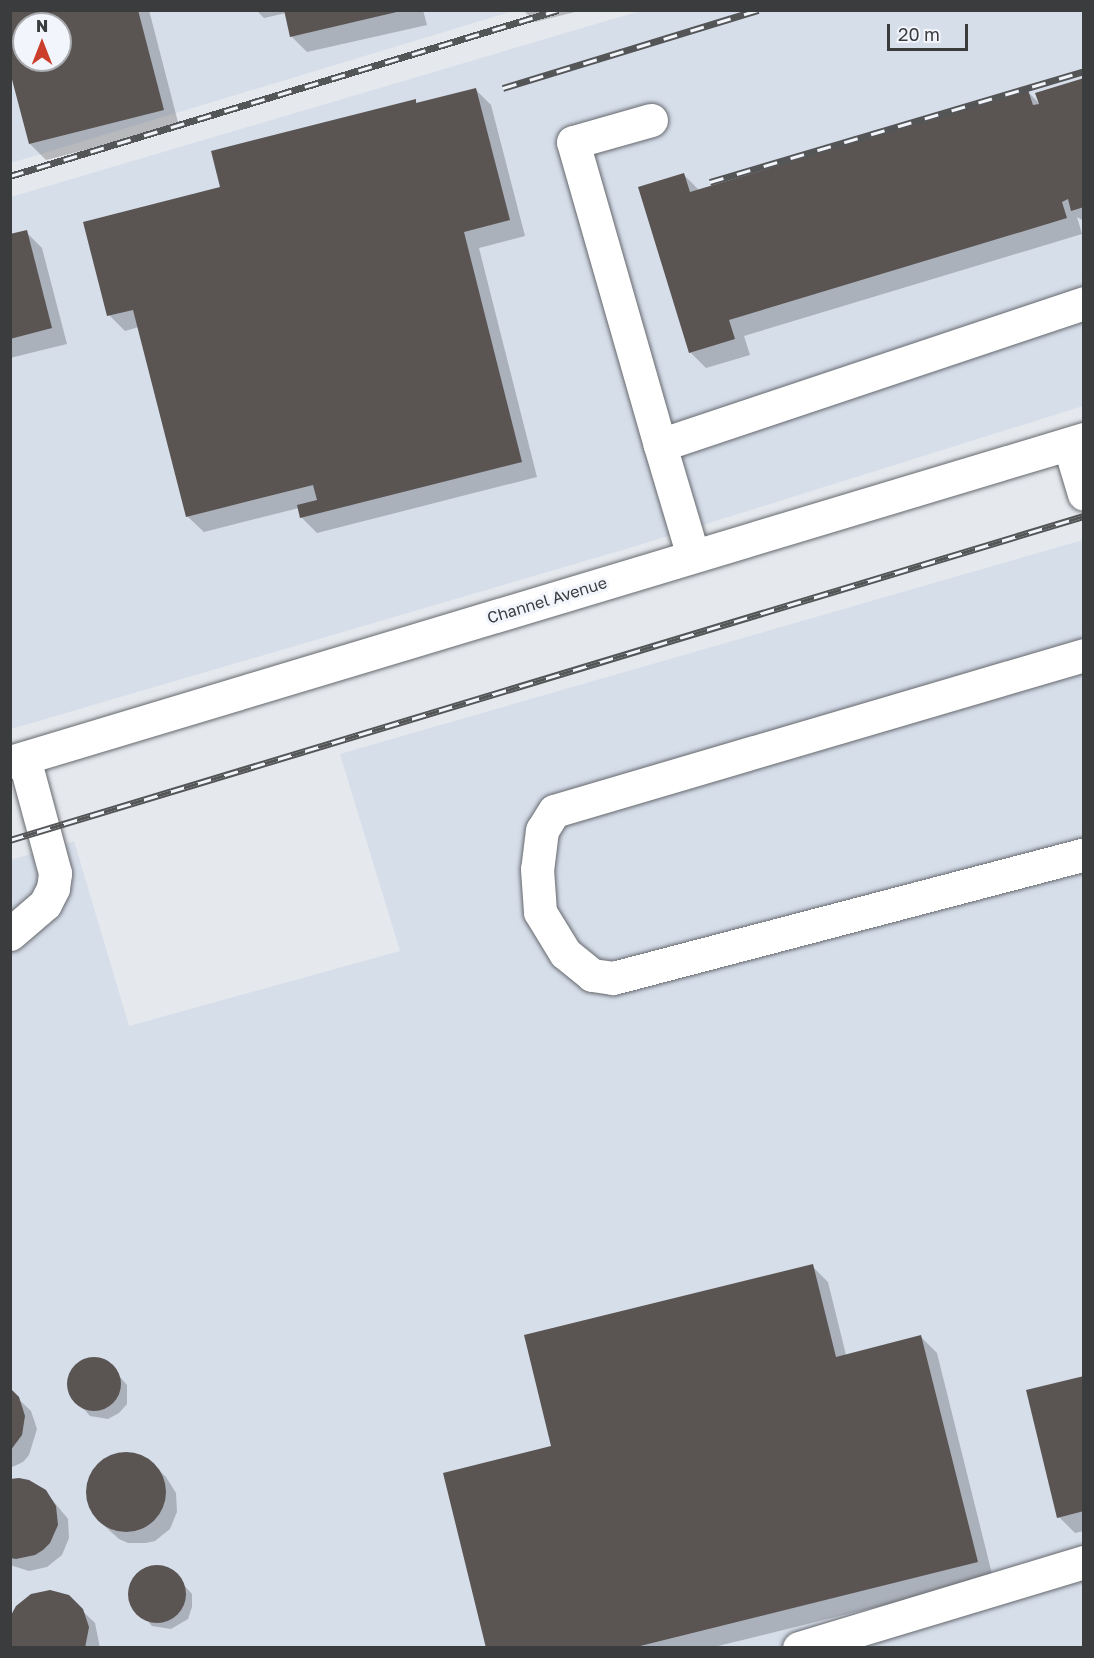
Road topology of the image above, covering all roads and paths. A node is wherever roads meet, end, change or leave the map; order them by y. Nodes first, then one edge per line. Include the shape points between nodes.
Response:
1 (651, 120) dead end
2 (1083, 303) edge
3 (1076, 441) edge
4 (660, 445) junction
5 (1083, 494) edge
6 (693, 556) junction
7 (1083, 655) edge
8 (17, 760) edge
9 (1083, 854) edge
10 (10, 934) edge
11 (1083, 1562) edge
12 (799, 1647) edge

1 - 4 street via 573,142
2 - 4 street
3 - 5 street
3 - 6 street, Channel Avenue
4 - 6 street
6 - 8 street, Channel Avenue
7 - 9 street via 554,811 542,830 537,869 540,912 565,953 592,975 613,978
8 - 10 street via 55,873 45,904
11 - 12 street

